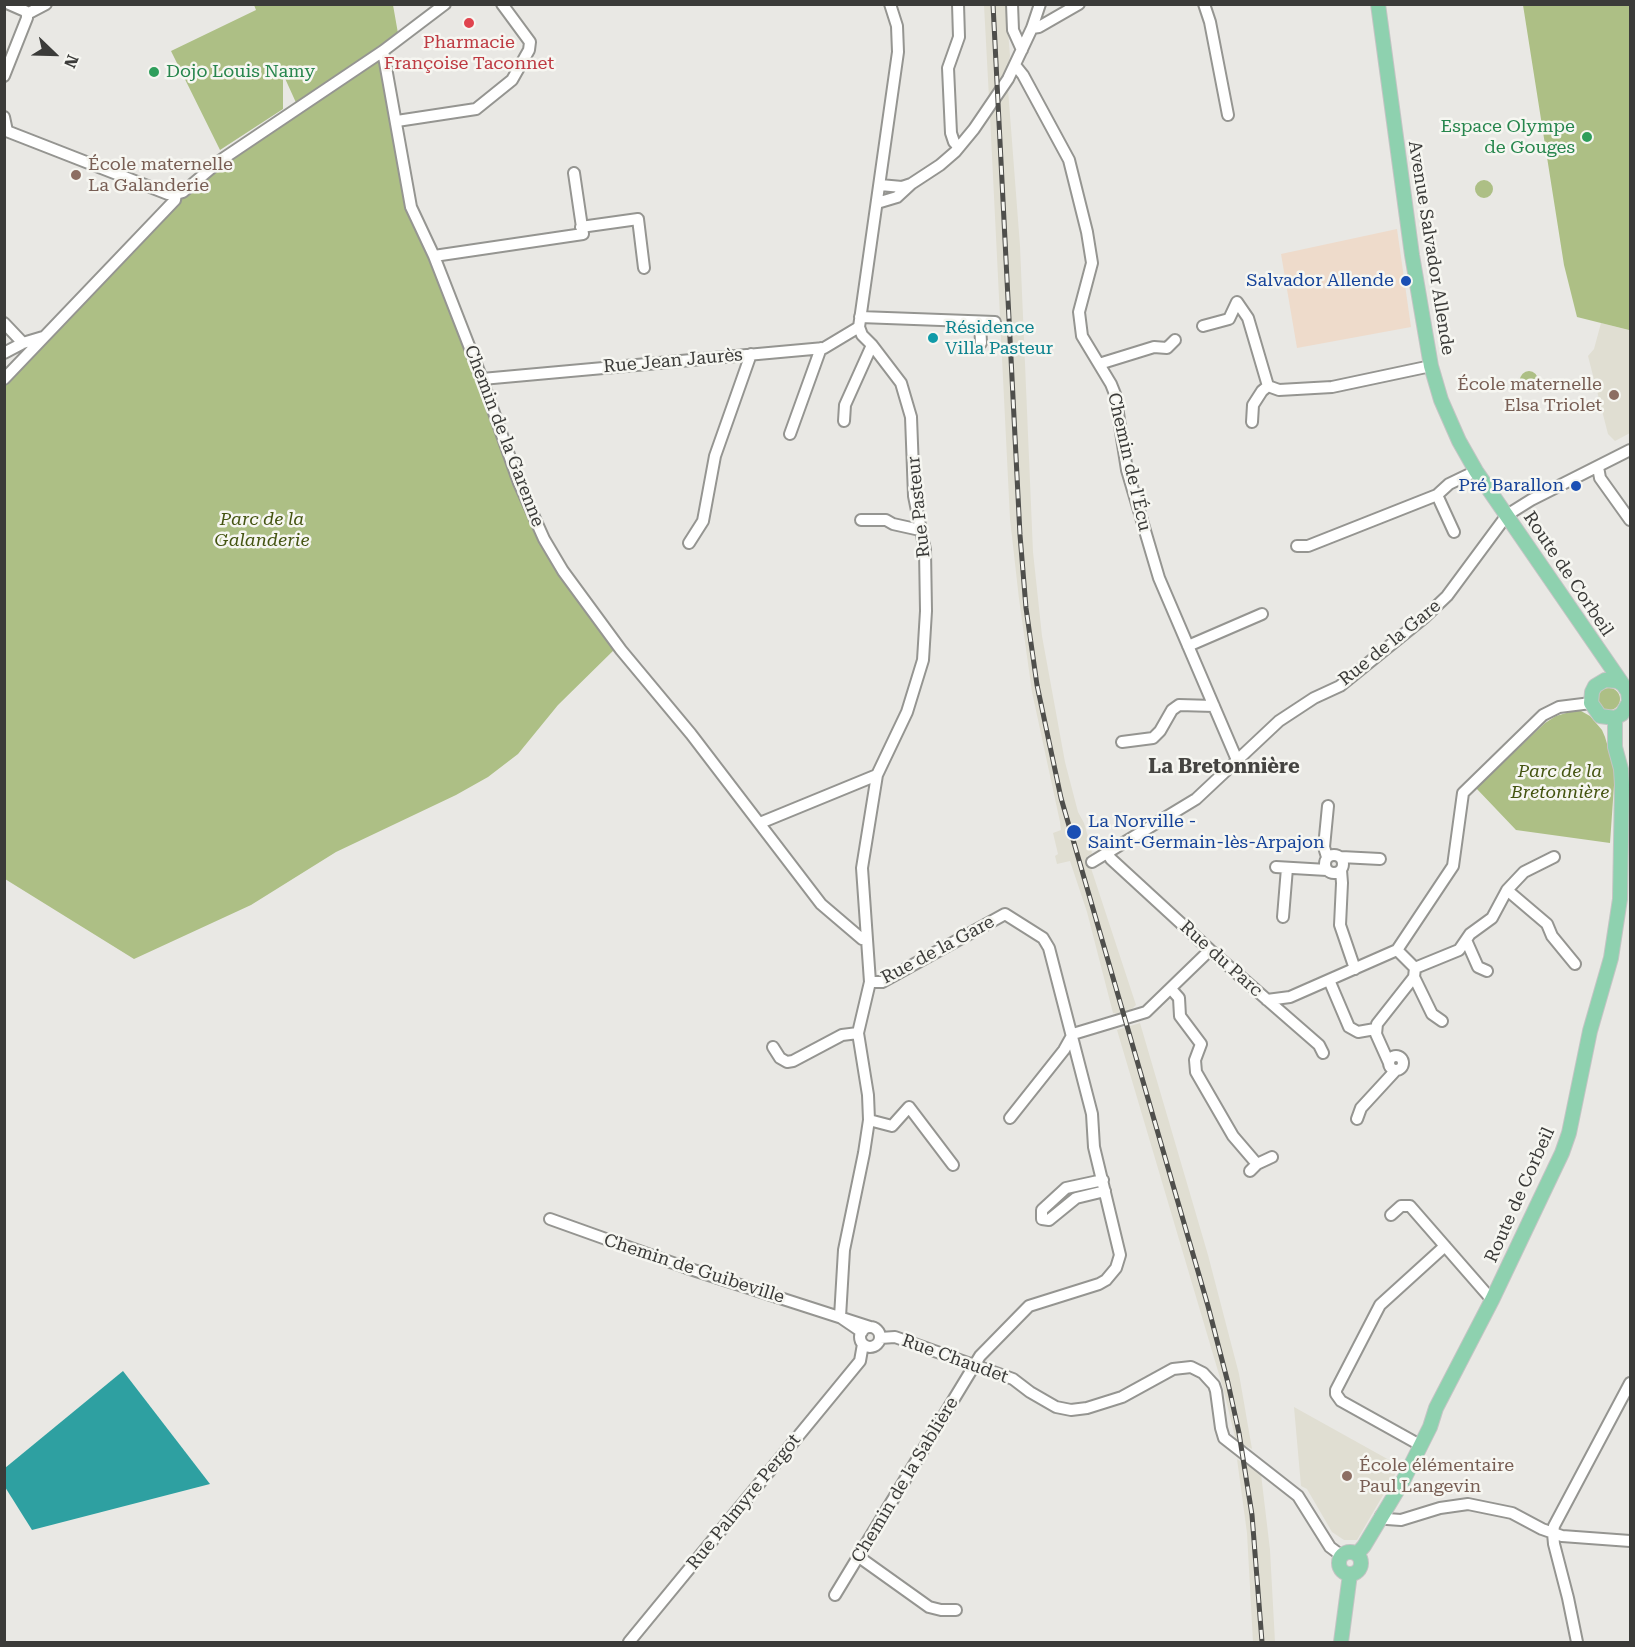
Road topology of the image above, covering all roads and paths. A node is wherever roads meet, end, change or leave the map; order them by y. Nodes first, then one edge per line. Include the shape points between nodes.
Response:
1 (9, 4) edge
2 (46, 4) edge
3 (445, 4) edge
4 (502, 4) edge
5 (891, 4) edge
6 (958, 4) edge
7 (1012, 4) edge
8 (1040, 4) edge
9 (1079, 4) edge
10 (1204, 4) edge
11 (1378, 4) edge
12 (27, 14) junction
13 (1032, 28) junction
14 (1022, 50) junction
15 (383, 51) junction
16 (1015, 65) junction
17 (4, 76) edge
18 (1228, 115) dead end
19 (4, 117) edge
20 (397, 121) junction
21 (6, 131) edge
22 (959, 147) junction
23 (574, 173) dead end
24 (880, 184) junction
25 (911, 184) junction
26 (176, 194) junction
27 (878, 203) junction
28 (581, 227) junction
29 (434, 256) junction
30 (644, 268) dead end
31 (4, 322) edge
32 (860, 322) junction
33 (980, 322) junction
34 (995, 322) dead end
35 (1203, 326) dead end
36 (43, 337) junction
37 (1176, 340) dead end
38 (23, 343) junction
39 (981, 343) dead end
40 (872, 345) junction
41 (821, 348) junction
42 (4, 353) edge
43 (751, 354) junction
44 (1099, 364) junction
45 (1431, 366) junction
46 (482, 378) junction
47 (4, 379) edge
48 (1268, 386) junction
49 (844, 421) dead end
50 (1252, 422) dead end
51 (790, 434) dead end
52 (1630, 450) edge
53 (1598, 466) junction
54 (1476, 471) junction
55 (1437, 495) junction
56 (1508, 515) junction
57 (861, 520) dead end
58 (1630, 520) edge
59 (920, 530) junction
60 (1454, 532) dead end
61 (688, 543) dead end
62 (1297, 546) dead end
63 (1262, 614) dead end
64 (1188, 646) junction
65 (1599, 652) junction
66 (1599, 683) junction
67 (1622, 684) junction
68 (1591, 703) junction
69 (1214, 706) junction
70 (1626, 707) edge
71 (1600, 716) junction
72 (1122, 742) dead end
73 (1615, 747) junction
74 (1237, 760) junction
75 (877, 775) junction
76 (1328, 806) dead end
77 (760, 823) junction
78 (1107, 853) junction
79 (1327, 857) junction
80 (1341, 857) junction
81 (1554, 857) dead end
82 (1380, 859) dead end
83 (1092, 862) dead end
84 (1327, 870) junction
85 (1341, 870) junction
86 (1507, 890) junction
87 (1005, 914) joint
88 (1283, 917) dead end
89 (867, 940) junction
90 (1466, 940) junction
91 (1210, 950) junction
92 (1397, 950) junction
93 (1575, 964) dead end
94 (1355, 969) junction
95 (1487, 971) dead end
96 (1414, 973) junction
97 (1329, 980) junction
98 (870, 982) junction
99 (1171, 989) junction
100 (1267, 1000) junction
101 (1442, 1021) dead end
102 (1375, 1029) junction
103 (858, 1032) junction
104 (1073, 1034) junction
105 (773, 1047) dead end
106 (1323, 1053) dead end
107 (1010, 1118) dead end
108 (1358, 1119) dead end
109 (869, 1120) junction
110 (1272, 1157) dead end
111 (953, 1165) dead end
112 (1104, 1185) junction
113 (1391, 1215) dead end
114 (550, 1219) dead end
115 (1445, 1246) junction
116 (1492, 1300) junction
117 (840, 1317) junction
118 (866, 1329) junction
119 (880, 1338) junction
120 (868, 1346) junction
121 (974, 1365) junction
122 (1630, 1383) edge
123 (1420, 1445) junction
124 (1381, 1516) junction
125 (1553, 1533) junction
126 (1630, 1541) edge
127 (1357, 1554) junction
128 (1342, 1556) junction
129 (859, 1557) junction
130 (1350, 1574) junction
131 (835, 1595) dead end
132 (956, 1610) dead end
133 (629, 1642) edge
134 (1341, 1642) edge
135 (1577, 1642) edge

1 - 12 street
2 - 12 street
3 - 15 street
4 - 20 street via 530,42 512,80 476,109
5 - 24 street via 898,52
6 - 22 street via 959,37 948,68 951,133
7 - 14 street via 1013,30
8 - 13 street
9 - 13 street
10 - 18 street
11 - 45 main road, Avenue Salvador Allende
12 - 17 street
13 - 14 street
14 - 16 street
15 - 20 street, Chemin de la Garenne
15 - 26 street
16 - 22 street
16 - 44 street, Chemin de l'Écu via 1069,160 1092,263 1079,324
19 - 21 street
20 - 29 street, Chemin de la Garenne via 411,207
21 - 26 street
22 - 25 street
23 - 28 street
24 - 25 street
24 - 27 street
25 - 27 street via 897,197
26 - 36 street via 175,200
27 - 32 street
28 - 29 street via 582,234
28 - 30 street via 638,219
29 - 46 street, Chemin de la Garenne
31 - 38 street
32 - 33 street
32 - 40 street, Rue Pasteur via 862,335
32 - 41 street, Rue Jean Jaurès
33 - 34 street
33 - 39 street
35 - 48 street via 1229,319 1237,302 1248,318
36 - 38 street
36 - 47 street
37 - 44 street via 1167,348 1154,347
38 - 42 street
40 - 49 street via 845,405
40 - 59 street, Rue Pasteur via 901,383 911,417 914,496
41 - 43 street, Rue Jean Jaurès
41 - 51 street
43 - 46 street, Rue Jean Jaurès
43 - 61 street via 715,456 703,521
44 - 64 street, Chemin de l'Écu via 1115,394 1127,470 1148,544
45 - 48 street via 1332,387 1279,390
45 - 54 main road, Avenue Salvador Allende via 1449,420
46 - 77 street, Chemin de la Garenne via 519,483 563,571
48 - 50 street via 1253,405
52 - 53 street
53 - 56 street
53 - 58 street via 1600,478
54 - 55 street via 1449,484
54 - 56 main road, Avenue Salvador Allende
55 - 60 street
55 - 62 street via 1308,546
56 - 65 main road, Route de Corbeil
56 - 74 street, Rue de la Gare via 1447,596 1425,617 1340,686 1279,721
57 - 59 street via 886,520
59 - 75 street, Rue Pasteur via 925,550 923,660 907,712
63 - 64 street
64 - 69 street, Chemin de l'Écu
65 - 66 main road
65 - 67 main road, Route de Corbeil
66 - 67 main road via 1611,680
66 - 68 main road via 1592,692
67 - 70 main road
68 - 71 main road
68 - 92 street via 1559,707 1543,715 1462,793 1453,866
69 - 72 street via 1179,705 1153,738
69 - 74 street, Chemin de l'Écu
70 - 71 main road
70 - 73 main road, Route de Corbeil
71 - 73 main road, Route de Corbeil
73 - 116 main road, Route de Corbeil via 1622,785 1620,899 1611,958 1562,1154
74 - 78 street, Rue de la Gare via 1196,799
75 - 77 street
75 - 89 street, Rue Pasteur via 862,868
76 - 79 street via 1324,847
77 - 89 street, Chemin de la Garenne via 822,904
78 - 83 street, Rue de la Gare
78 - 91 street, Rue du Parc
79 - 80 street
79 - 84 street
80 - 82 street
80 - 85 street
81 - 86 street via 1524,872
84 - 85 street
84 - 88 street via 1282,867
85 - 94 street via 1340,924
86 - 90 street via 1492,918
86 - 93 street via 1547,924
87 - 98 street, Rue de la Gare via 882,982
87 - 104 street, Chemin de la Sablière via 1047,942
89 - 98 street, Rue Pasteur
90 - 95 street via 1478,967
90 - 96 street via 1459,950
91 - 99 street
91 - 100 street, Rue du Parc
92 - 94 street, Rue du Parc
92 - 96 street
94 - 97 street, Rue du Parc
96 - 101 street via 1432,1014
96 - 102 street
97 - 100 street, Rue du Parc via 1290,997
97 - 102 street via 1349,1027 1358,1032
98 - 103 street
99 - 104 street via 1146,1012
99 - 110 street via 1179,998 1180,1016 1201,1044 1195,1060 1196,1072 1233,1136 1253,1168
100 - 106 street
102 - 108 street via 1392,1066 1361,1108
103 - 105 street via 842,1035 793,1061 780,1058
103 - 109 street
104 - 107 street
104 - 112 street, Chemin de la Sablière
109 - 111 street via 892,1126 909,1107
109 - 117 street via 844,1250
112 - 112 street via 1066,1188 1042,1210 1042,1219 1049,1220 1076,1198
112 - 121 street, Chemin de la Sablière via 1120,1255 1112,1274 1100,1284 1029,1306
113 - 115 street via 1401,1206 1410,1206
114 - 117 street, Chemin de Guibeville
115 - 116 street
115 - 123 street via 1380,1305 1336,1390 1341,1401
116 - 123 main road, Route de Corbeil
117 - 118 street, Rue Chaudet
118 - 119 street, Rue Chaudet via 876,1329
118 - 120 street via 860,1337
119 - 120 street, Rue Chaudet
119 - 121 street, Rue Chaudet via 895,1337
120 - 133 street, Rue Palmyre Pergot via 860,1361
121 - 128 street, Rue Chaudet via 1013,1379 1056,1407 1078,1410 1122,1397 1173,1369 1191,1367 1203,1373 1216,1391 1224,1438 1298,1496 1330,1547
121 - 129 street, Chemin de la Sablière
122 - 125 street
123 - 124 main road, Route de Corbeil
124 - 125 street via 1401,1520 1468,1504 1512,1513
124 - 127 main road, Route de Corbeil
125 - 126 street
125 - 135 street
127 - 128 main road
127 - 130 main road via 1360,1567
128 - 130 main road via 1339,1566
129 - 131 street, Chemin de la Sablière
129 - 132 street via 928,1607
130 - 134 main road

